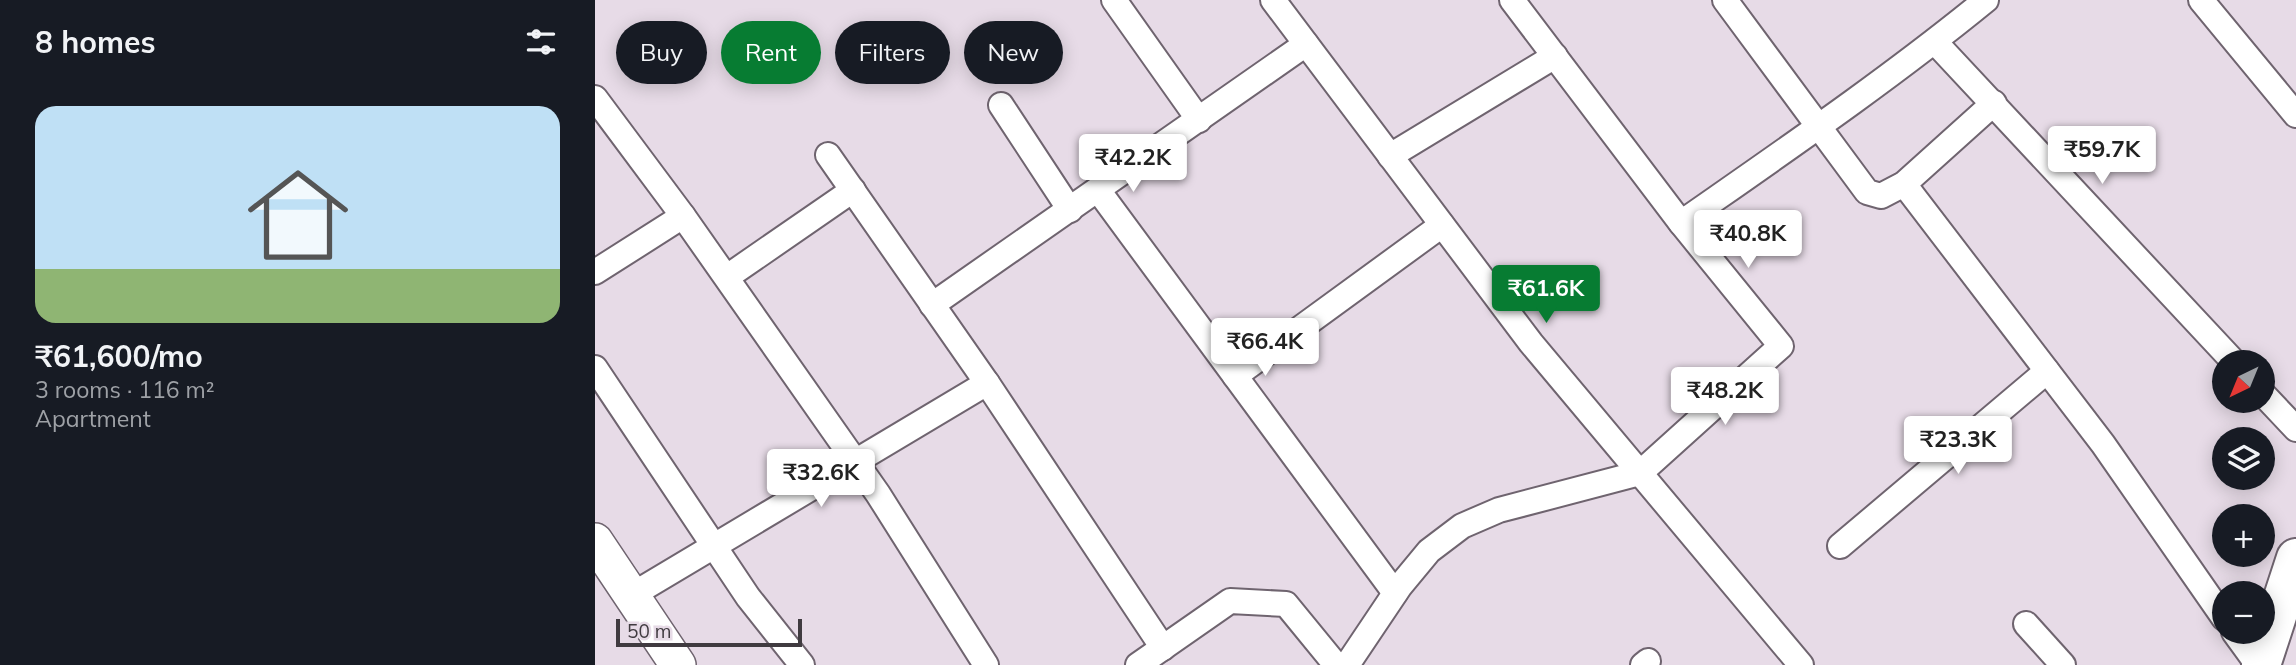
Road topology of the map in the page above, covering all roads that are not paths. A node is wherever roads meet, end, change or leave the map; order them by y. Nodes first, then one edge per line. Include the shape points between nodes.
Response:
1 (1114, 0) edge
2 (1273, 0) edge
3 (1512, 0) edge
4 (1725, 0) edge
5 (2201, 0) edge
6 (1974, 4) edge
7 (1935, 42) junction
8 (1306, 44) junction
9 (1555, 56) junction
10 (595, 98) edge
11 (1994, 103) junction
12 (1001, 104) dead end
13 (2296, 115) edge
14 (1199, 120) junction
15 (1820, 126) junction
16 (828, 155) dead end
17 (1390, 156) junction
18 (1904, 184) junction
19 (853, 190) junction
20 (1098, 190) junction
21 (1070, 211) junction
22 (683, 216) junction
23 (1681, 223) junction
24 (1442, 225) junction
25 (595, 272) edge
26 (727, 277) junction
27 (932, 305) junction
28 (2223, 350) edge
29 (595, 368) edge
30 (2047, 371) junction
31 (1235, 376) junction
32 (987, 383) junction
33 (2275, 407) edge
34 (2296, 429) edge
35 (855, 462) junction
36 (1640, 473) junction
37 (595, 541) edge
38 (714, 546) junction
39 (1840, 546) dead end
40 (2296, 558) edge
41 (1395, 593) junction
42 (632, 595) junction
43 (2212, 601) edge
44 (2026, 624) dead end
45 (2243, 644) edge
46 (1163, 648) junction
47 (678, 665) edge
48 (801, 665) edge
49 (986, 665) edge
50 (1138, 665) edge
51 (1336, 665) edge
52 (1347, 665) edge
53 (1801, 665) edge
54 (2063, 665) edge
55 (2259, 665) edge

1 - 14 street
2 - 8 street
3 - 9 street
4 - 15 street
5 - 13 street
6 - 7 street
7 - 11 street
7 - 15 street
8 - 14 street
8 - 17 street
9 - 17 street
9 - 23 street
10 - 22 street
11 - 18 street
11 - 28 street
12 - 21 street
14 - 20 street
15 - 18 street via 1867,192 1881,196
15 - 23 street
16 - 19 street
17 - 24 street
18 - 30 street
19 - 26 street
19 - 27 street
20 - 21 street
20 - 31 street
21 - 27 street
22 - 25 street
22 - 26 street
23 - 36 street via 1781,346
24 - 31 street
24 - 36 street via 1531,343
26 - 35 street
27 - 32 street
29 - 38 street
30 - 39 street
30 - 43 street
31 - 41 street
32 - 35 street
32 - 46 street
33 - 34 street
35 - 38 street
35 - 49 street
36 - 41 street via 1499,510 1462,526 1429,551
36 - 53 street
37 - 42 main road
38 - 42 street
38 - 48 street
40 - 55 main road
41 - 52 street
42 - 47 main road
44 - 54 street
45 - 55 street
46 - 50 street
46 - 51 street via 1230,601 1286,604

